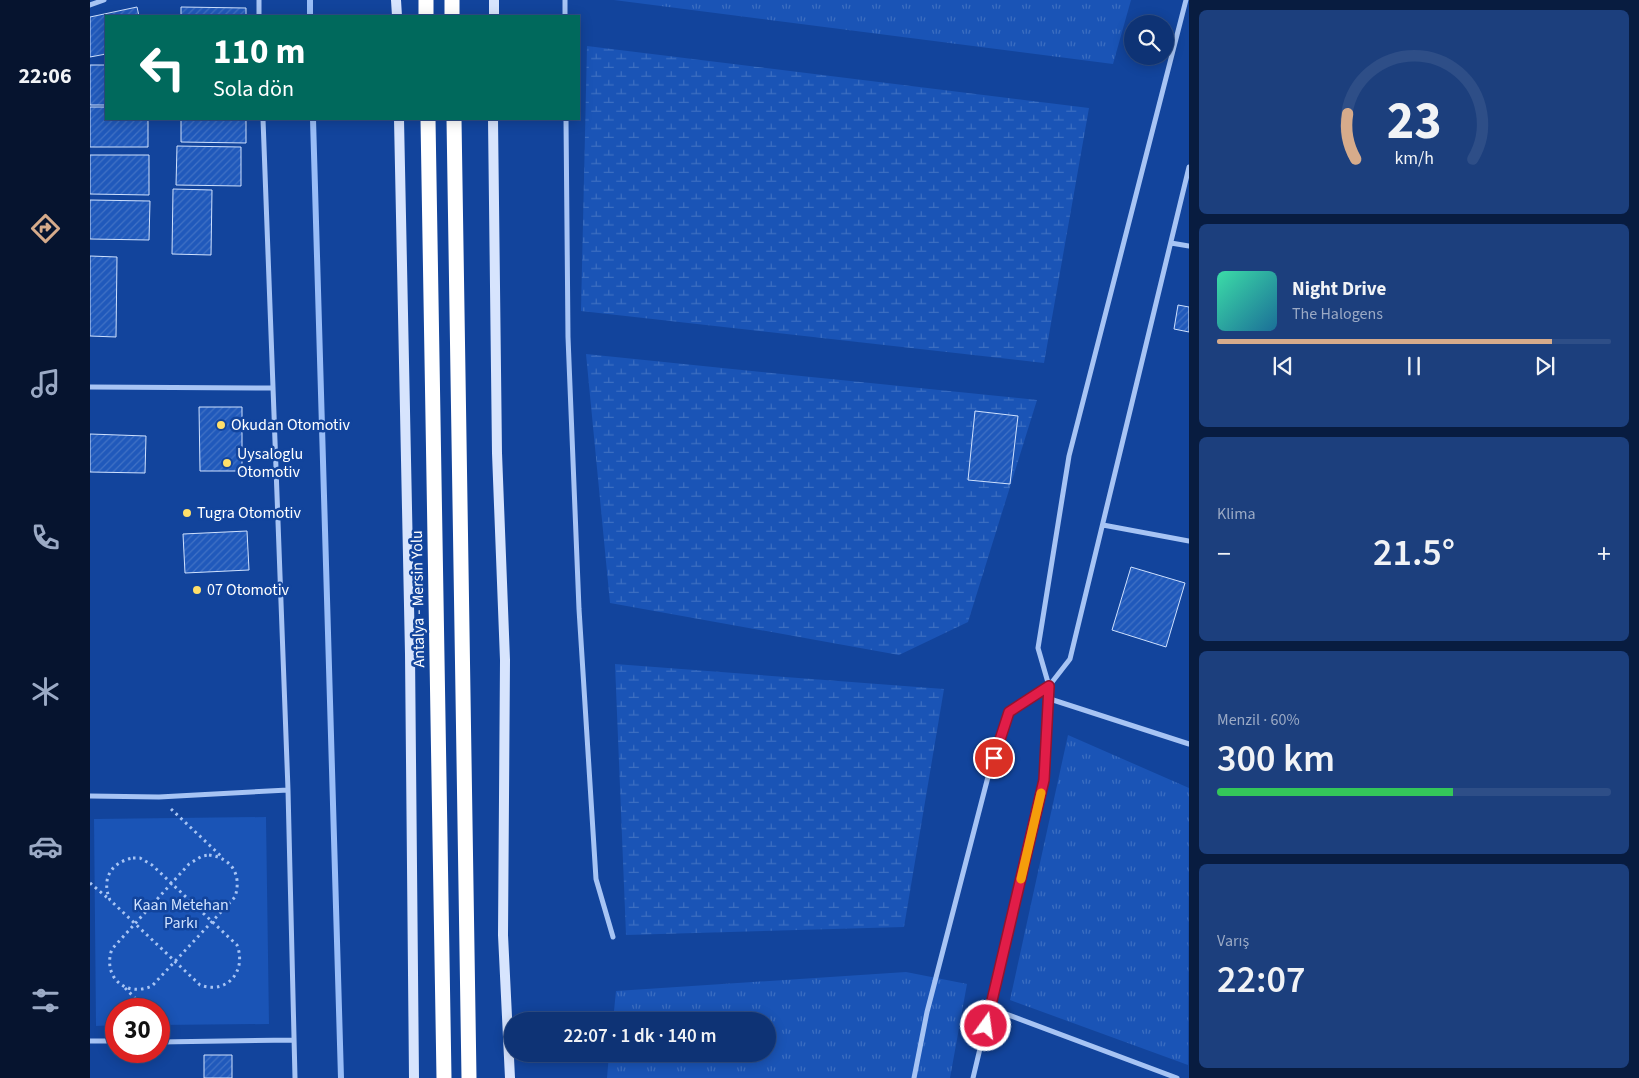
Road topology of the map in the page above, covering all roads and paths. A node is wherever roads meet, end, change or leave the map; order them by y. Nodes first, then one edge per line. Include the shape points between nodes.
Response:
1 (104, 0) edge
2 (259, 0) edge
3 (396, 0) edge
4 (426, 0) edge
5 (494, 0) edge
6 (565, 0) edge
7 (1186, 0) edge
8 (90, 4) edge
9 (259, 15) edge
10 (397, 15) edge
11 (426, 15) edge
12 (494, 15) edge
13 (566, 15) edge
14 (263, 120) edge
15 (399, 120) edge
16 (428, 120) edge
17 (454, 120) edge
18 (493, 120) edge
19 (566, 120) edge
20 (1189, 167) edge
21 (1171, 243) junction
22 (1189, 246) edge
23 (90, 387) edge
24 (271, 388) junction
25 (1103, 525) junction
26 (1189, 541) edge
27 (1049, 686) junction
28 (1050, 699) junction
29 (1189, 744) edge
30 (288, 790) junction
31 (90, 796) edge
32 (159, 797) junction
33 (223, 858) junction
34 (90, 883) edge
35 (172, 883) junction
36 (110, 900) junction
37 (213, 922) junction
38 (134, 924) junction
39 (613, 936) dead end
40 (175, 962) junction
41 (124, 987) junction
42 (135, 998) edge
43 (990, 1008) junction
44 (294, 1040) junction
45 (90, 1041) edge
46 (105, 1041) edge
47 (170, 1042) edge
48 (295, 1078) edge
49 (414, 1078) edge
50 (444, 1078) edge
51 (468, 1078) edge
52 (510, 1078) edge
53 (914, 1078) edge
54 (973, 1078) edge
55 (1177, 1078) edge

1 - 8 street
2 - 9 street
3 - 10 street
4 - 11 highway
5 - 12 street
6 - 13 street
7 - 27 street via 1069,456 1038,648
14 - 24 street
15 - 49 street
16 - 50 highway, Antalya - Mersin Yolu
17 - 51 highway
18 - 52 street via 497,453 505,660 503,935
19 - 39 street via 568,337 579,609 596,879
20 - 21 street
21 - 22 street
21 - 25 street
23 - 24 street
24 - 30 street
25 - 26 street
25 - 27 street via 1070,659
27 - 28 street
27 - 53 street via 1009,712 994,755 927,1012
28 - 29 street
28 - 43 street via 1044,780
30 - 32 street
30 - 44 street
31 - 32 street
32 - 33 path
33 - 35 path via 202,856 189,864
33 - 37 path via 234,868 238,890
34 - 36 path
35 - 36 path via 146,861 125,859 109,872 106,886
35 - 37 path
35 - 38 path
36 - 38 path
37 - 40 path
37 - 40 path via 232,940 239,952 240,966 234,979 221,986 207,987
38 - 40 path
38 - 41 path via 109,956 113,977
40 - 41 path via 152,986 138,990
41 - 42 path
43 - 54 street
43 - 55 street
44 - 47 street
44 - 48 street
45 - 46 street

